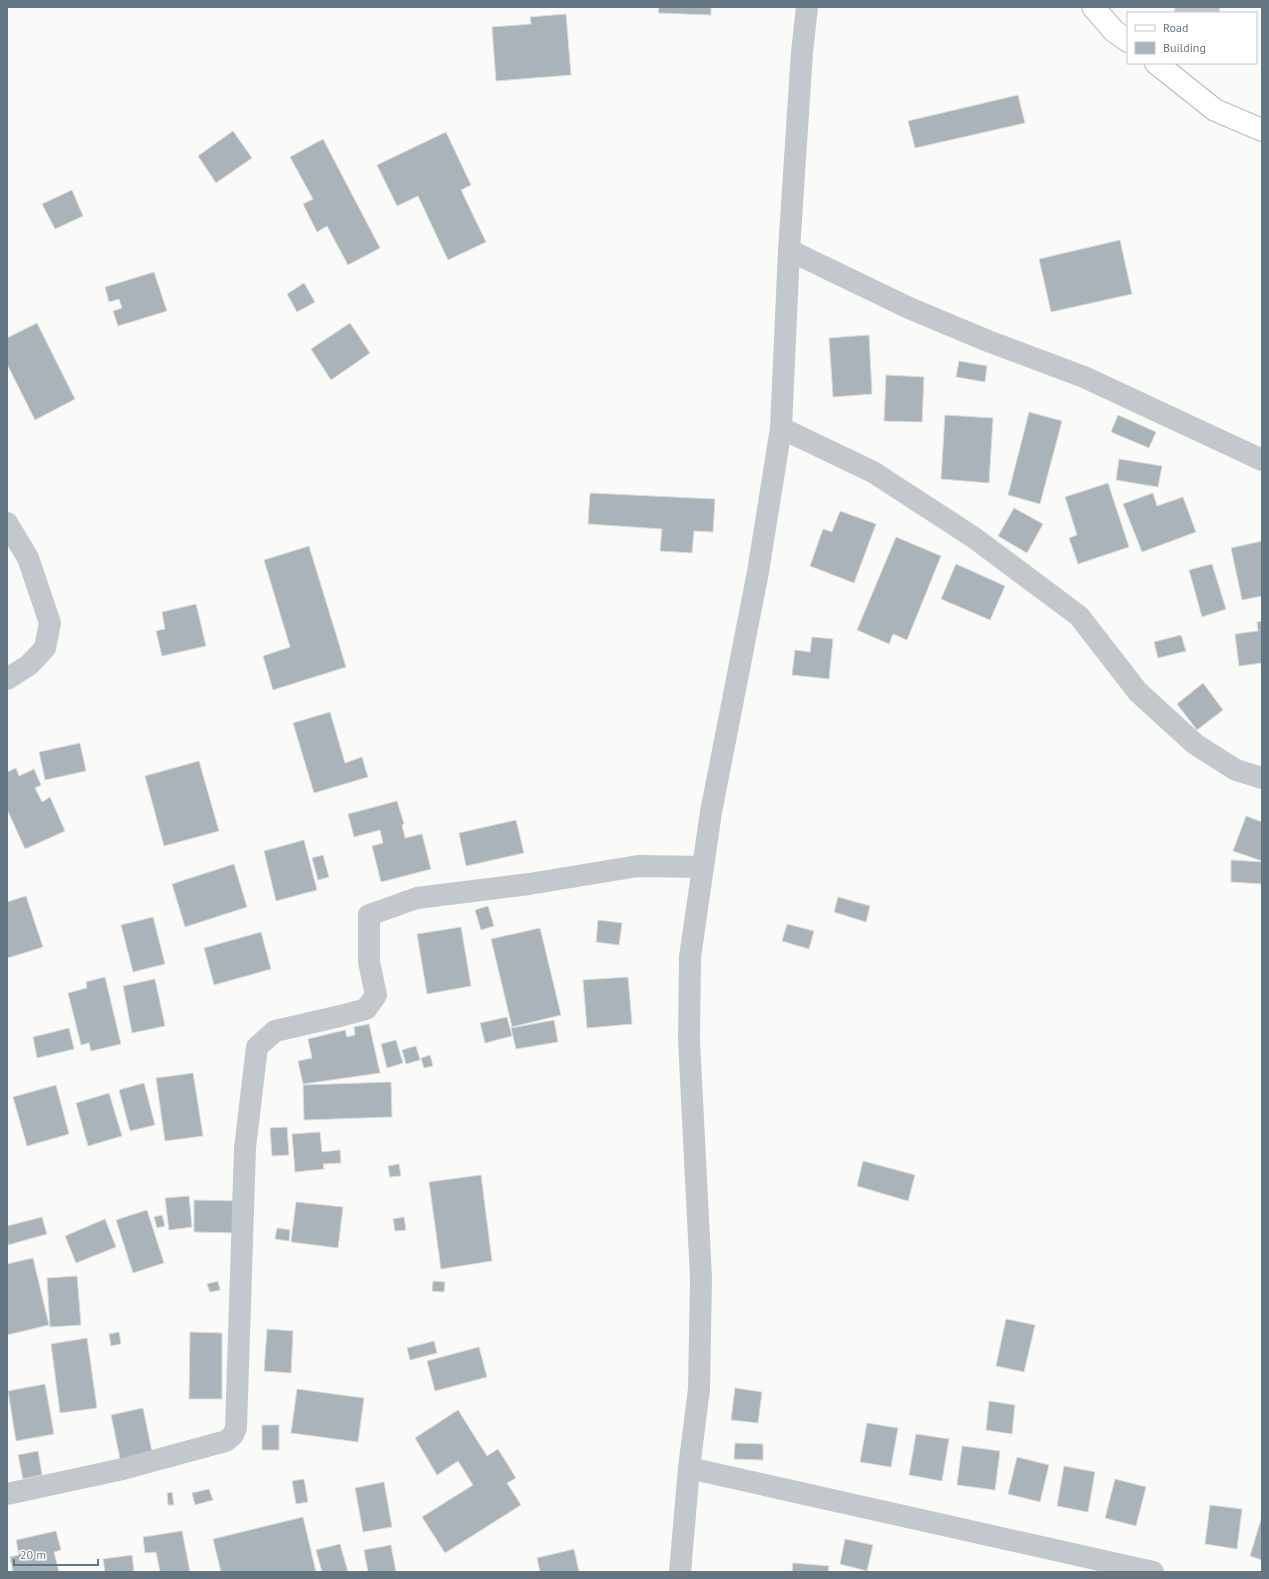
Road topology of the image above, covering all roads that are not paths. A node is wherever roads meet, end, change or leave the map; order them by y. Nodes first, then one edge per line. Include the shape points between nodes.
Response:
1 (807, 7) edge
2 (1093, 7) edge
3 (1209, 7) edge
4 (1189, 12) edge
5 (1123, 33) edge
6 (1157, 64) edge
7 (1262, 130) edge
8 (790, 250) junction
9 (781, 428) junction
10 (1262, 460) edge
11 (7, 523) edge
12 (7, 679) edge
13 (1262, 778) edge
14 (703, 867) junction
15 (689, 1468) junction
16 (7, 1494) edge
17 (680, 1572) edge
18 (1153, 1572) edge

1 - 8 street
2 - 5 street
3 - 4 street
6 - 7 street via 1216,110
8 - 9 street
8 - 10 street via 909,308 1084,377
9 - 13 street via 873,472 973,537 1079,616 1138,692 1195,744 1236,770
9 - 14 street via 758,572 711,812
11 - 12 street via 28,558 50,623 45,648 29,665
14 - 15 street via 690,965 689,1040 701,1278 699,1389
14 - 16 street via 638,866 529,884 416,898 369,915 369,962 376,995 366,1008 275,1030 257,1047 245,1148 236,1428 233,1435 226,1441 123,1469
15 - 17 street
15 - 18 street

